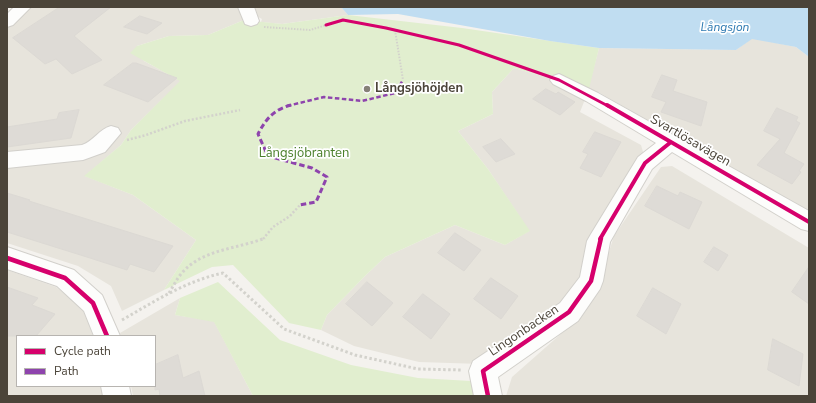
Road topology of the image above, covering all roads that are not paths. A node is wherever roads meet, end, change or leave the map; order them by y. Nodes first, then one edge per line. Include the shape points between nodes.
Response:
1 (23, 7) edge
2 (7, 22) edge
3 (559, 80) road end
4 (107, 137) road end
5 (671, 142) junction
6 (7, 160) edge
7 (809, 222) edge
8 (7, 258) edge
9 (106, 333) edge
10 (486, 384) edge

1 - 2 street
3 - 5 street, Svartlösavägen
4 - 6 street via 98,148 82,152
5 - 7 street, Svartlösavägen
5 - 10 street, Lingonbacken via 645,163 633,182 599,241 591,281 569,312
8 - 9 street via 65,278 93,303

